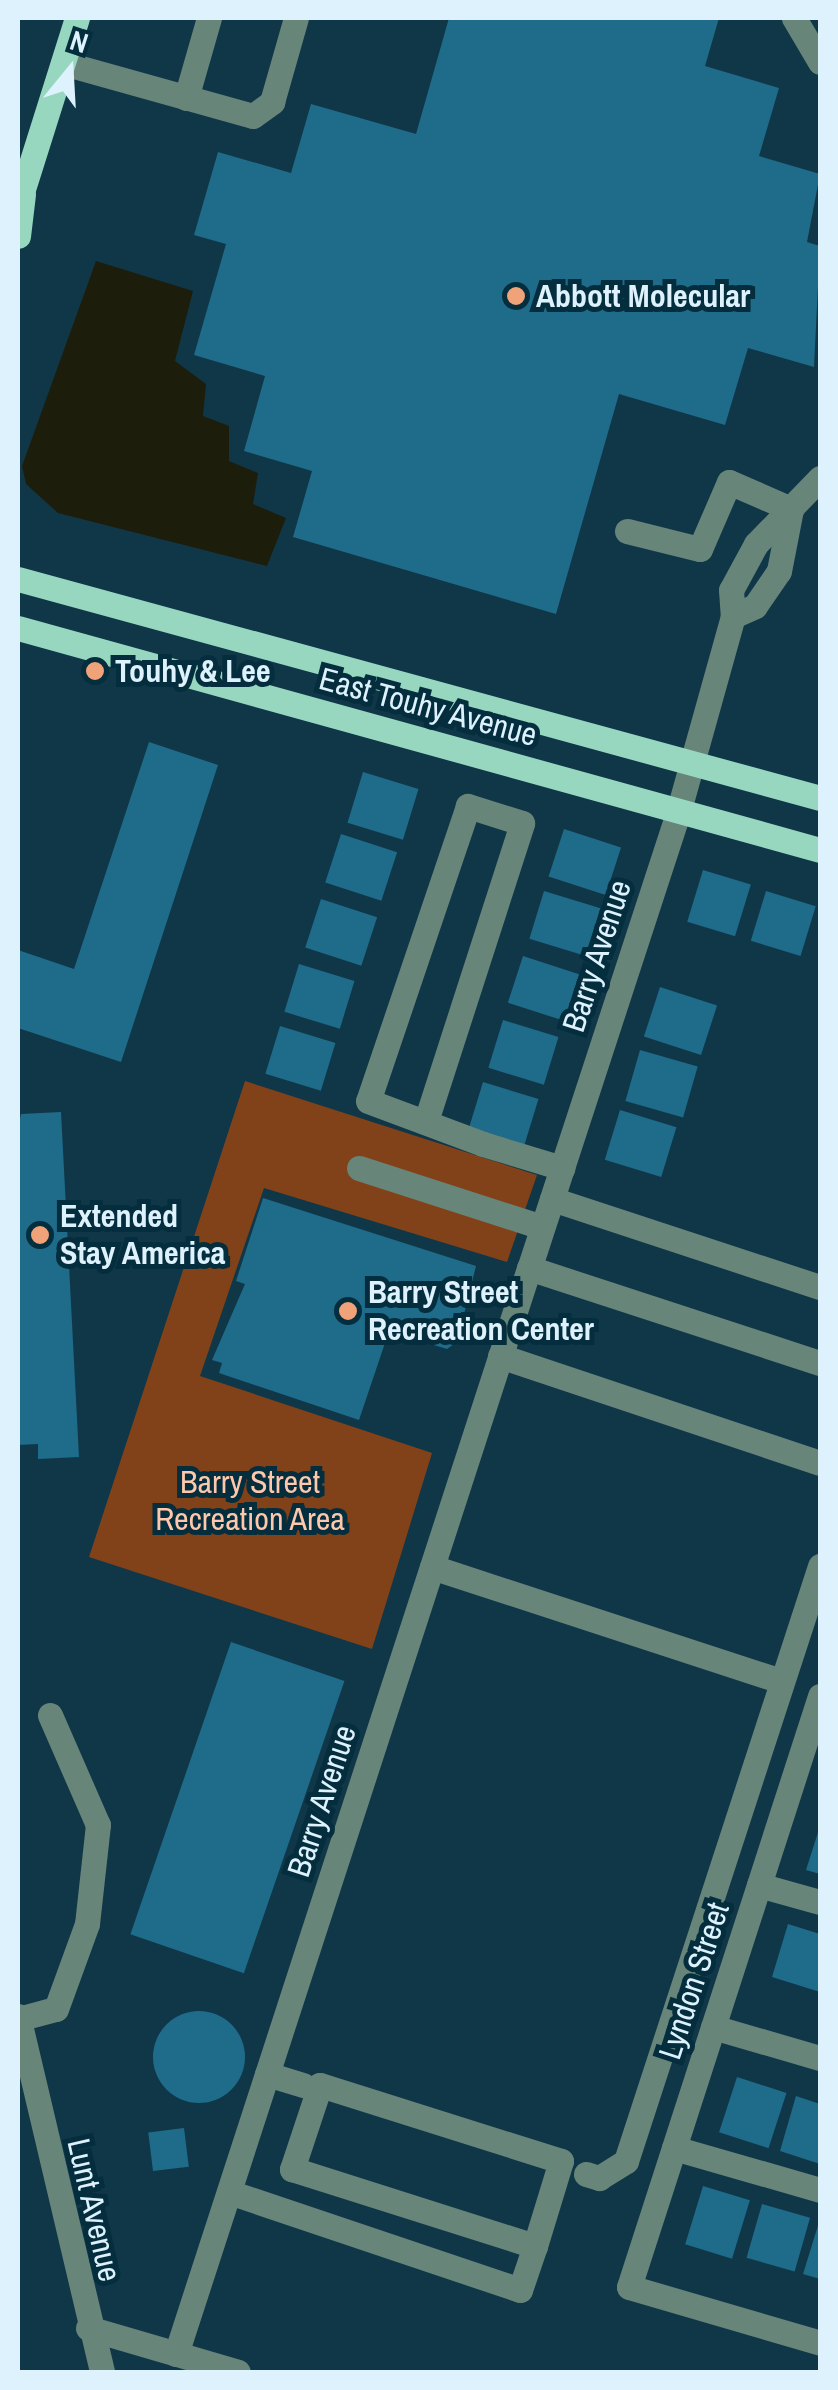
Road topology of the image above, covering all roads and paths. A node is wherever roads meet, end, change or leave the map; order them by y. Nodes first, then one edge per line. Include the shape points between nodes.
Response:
1 (77, 18) edge
2 (209, 18) edge
3 (296, 18) edge
4 (794, 18) edge
5 (820, 62) edge
6 (63, 63) junction
7 (186, 98) junction
8 (20, 199) edge
9 (18, 236) edge
10 (820, 478) edge
11 (790, 509) junction
12 (628, 531) dead end
13 (18, 579) edge
14 (18, 628) edge
15 (692, 763) junction
16 (820, 798) edge
17 (679, 810) junction
18 (820, 850) edge
19 (426, 1121) junction
20 (359, 1168) dead end
21 (562, 1168) junction
22 (552, 1199) junction
23 (542, 1227) junction
24 (529, 1268) junction
25 (820, 1286) edge
26 (500, 1356) junction
27 (820, 1363) edge
28 (820, 1463) edge
29 (820, 1566) edge
30 (432, 1567) junction
31 (780, 1681) junction
32 (820, 1696) edge
33 (50, 1715) dead end
34 (809, 1771) edge
35 (759, 1885) junction
36 (820, 1902) edge
37 (18, 2018) edge
38 (713, 2027) junction
39 (820, 2058) edge
40 (267, 2074) junction
41 (303, 2085) dead end
42 (674, 2148) junction
43 (586, 2174) dead end
44 (820, 2190) edge
45 (229, 2192) junction
46 (535, 2246) junction
47 (88, 2328) junction
48 (820, 2343) edge
49 (176, 2354) junction
50 (102, 2372) edge
51 (238, 2372) edge

1 - 6 main road
2 - 7 street
3 - 7 street via 272,102 253,116
4 - 5 street
6 - 7 street
6 - 8 main road
8 - 9 main road
10 - 11 street, Barry Avenue
11 - 12 street via 729,482 700,549
11 - 15 street, Barry Avenue via 735,582 734,616
13 - 15 main road, East Touhy Avenue
14 - 17 main road, East Touhy Avenue
15 - 16 main road, East Touhy Avenue
15 - 17 street, Barry Avenue
17 - 18 main road, East Touhy Avenue
17 - 21 street, Barry Avenue
19 - 19 street via 522,822 468,806 368,1101
19 - 21 street
20 - 23 street
21 - 22 street, Barry Avenue
22 - 23 street, Barry Avenue
22 - 25 street
23 - 24 street, Barry Avenue
24 - 26 street, Barry Avenue
24 - 27 street
26 - 28 street
26 - 30 street, Barry Avenue
29 - 31 street
30 - 31 street
30 - 40 street, Barry Avenue
31 - 43 street via 626,2160 599,2178
32 - 34 street, Lyndon Street
33 - 37 street via 98,1824 86,1924 56,2009
34 - 35 street, Lyndon Street
35 - 36 street
35 - 38 street, Lyndon Street
37 - 47 street, Lunt Avenue
38 - 39 street
38 - 42 street, Lyndon Street
40 - 41 street
40 - 45 street, Barry Avenue
42 - 44 street
42 - 48 street, Lyndon Street via 629,2287
45 - 46 street via 520,2290
45 - 49 street, Barry Avenue
46 - 46 street via 560,2160 320,2085 292,2169
47 - 49 street, Lunt Avenue
47 - 50 street
49 - 51 street, Lunt Avenue

